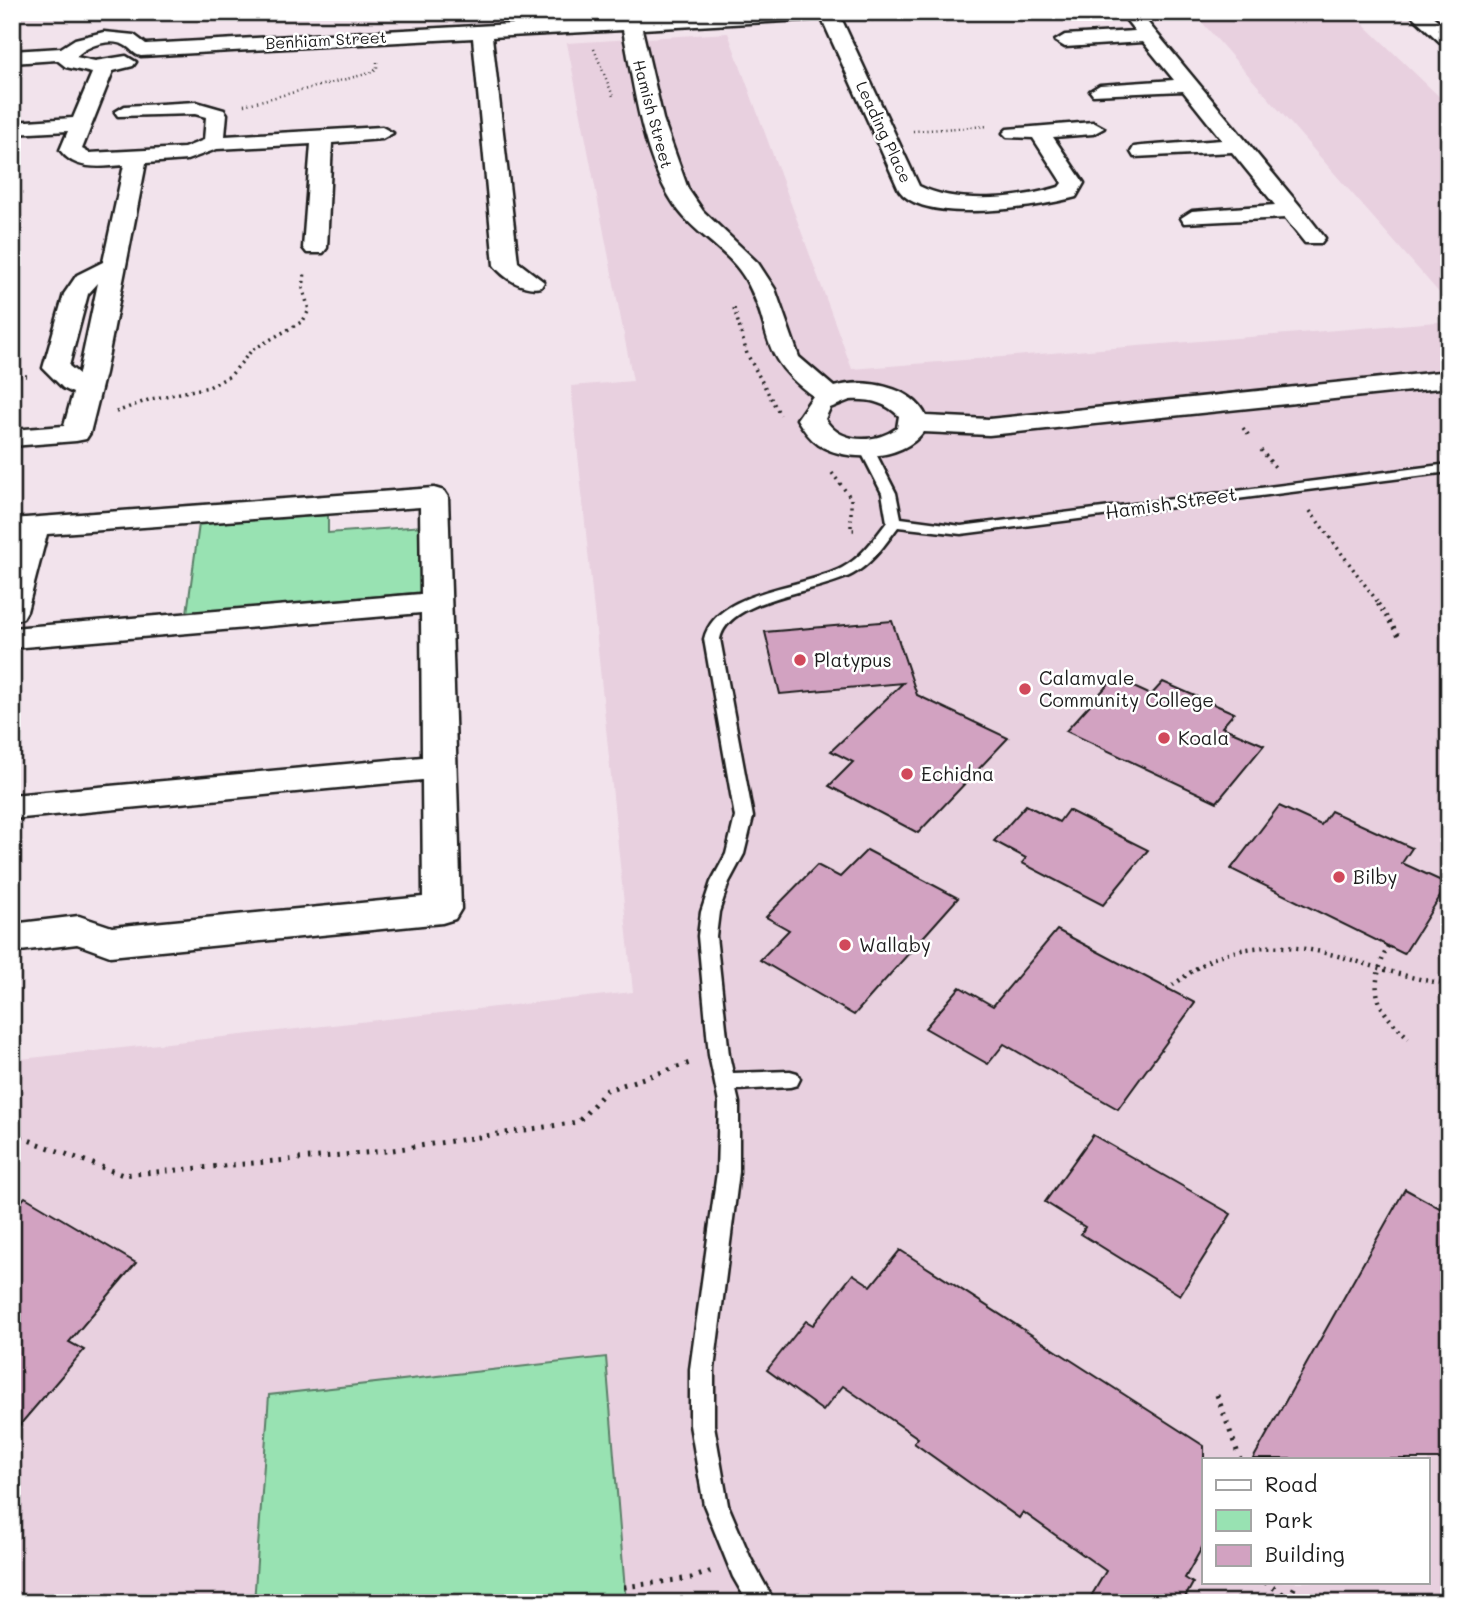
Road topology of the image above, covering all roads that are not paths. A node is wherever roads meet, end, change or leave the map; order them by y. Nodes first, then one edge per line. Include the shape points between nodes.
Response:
1 (1129, 12) edge
2 (1418, 12) edge
3 (838, 13) edge
4 (631, 24) junction
5 (482, 32) junction
6 (1149, 36) junction
7 (1449, 40) edge
8 (1065, 41) dead end
9 (141, 50) junction
10 (66, 54) junction
11 (12, 57) edge
12 (105, 66) junction
13 (1189, 85) junction
14 (1100, 90) dead end
15 (125, 112) dead end
16 (81, 124) junction
17 (12, 128) edge
18 (1093, 128) dead end
19 (1040, 131) junction
20 (1014, 133) road end
21 (382, 134) dead end
22 (322, 137) junction
23 (214, 143) junction
24 (1237, 145) junction
25 (1142, 152) dead end
26 (136, 157) junction
27 (1292, 211) junction
28 (1192, 218) dead end
29 (1313, 238) dead end
30 (315, 248) road end
31 (115, 265) junction
32 (532, 282) dead end
33 (1449, 379) edge
34 (88, 390) junction
35 (830, 397) junction
36 (914, 424) junction
37 (12, 438) edge
38 (866, 448) junction
39 (1449, 468) edge
40 (894, 522) junction
41 (24, 527) edge
42 (435, 602) junction
43 (12, 611) edge
44 (12, 638) edge
45 (437, 767) junction
46 (12, 807) edge
47 (12, 937) edge
48 (790, 1079) dead end
49 (725, 1082) junction
50 (762, 1603) edge

1 - 6 street
2 - 7 street
3 - 4 street, Benhiam Street
3 - 19 street, Leading Place via 910,190 926,200 948,205 1068,192 1073,183
4 - 5 street, Benhiam Street
4 - 35 street, Hamish Street via 669,178 689,209 730,246 756,278 793,368
5 - 9 street, Benhiam Street
5 - 32 street via 506,265
6 - 8 street
6 - 13 street
9 - 10 street via 107,31
9 - 12 street via 125,62
10 - 11 street
10 - 12 street via 66,59 80,66
12 - 16 street
13 - 14 street
13 - 24 street
15 - 23 street via 197,108 217,114
16 - 17 street
16 - 26 street via 71,150 76,156 86,160
18 - 19 street
19 - 20 street
21 - 22 street
22 - 23 street
22 - 30 street
23 - 26 street via 187,154
24 - 25 street
24 - 27 street
26 - 31 street
27 - 28 street
27 - 29 street
31 - 34 street
31 - 34 street via 86,280 76,294 57,368
33 - 36 street via 989,427
34 - 37 street via 76,433
35 - 36 street via 845,392 879,393 906,406
35 - 38 street via 813,410 814,428 834,442
36 - 38 street via 904,438
38 - 40 lane via 889,493
39 - 40 lane, Hamish Street via 961,530
40 - 49 lane via 872,554 846,572 736,609 717,622 712,639 744,817 736,855 710,912 707,936
41 - 42 street via 435,497
41 - 43 street
42 - 44 street
42 - 45 street
45 - 46 street
45 - 47 street via 442,909 110,942 79,930
48 - 49 lane
49 - 50 lane via 728,1172 702,1369 702,1425 716,1505

